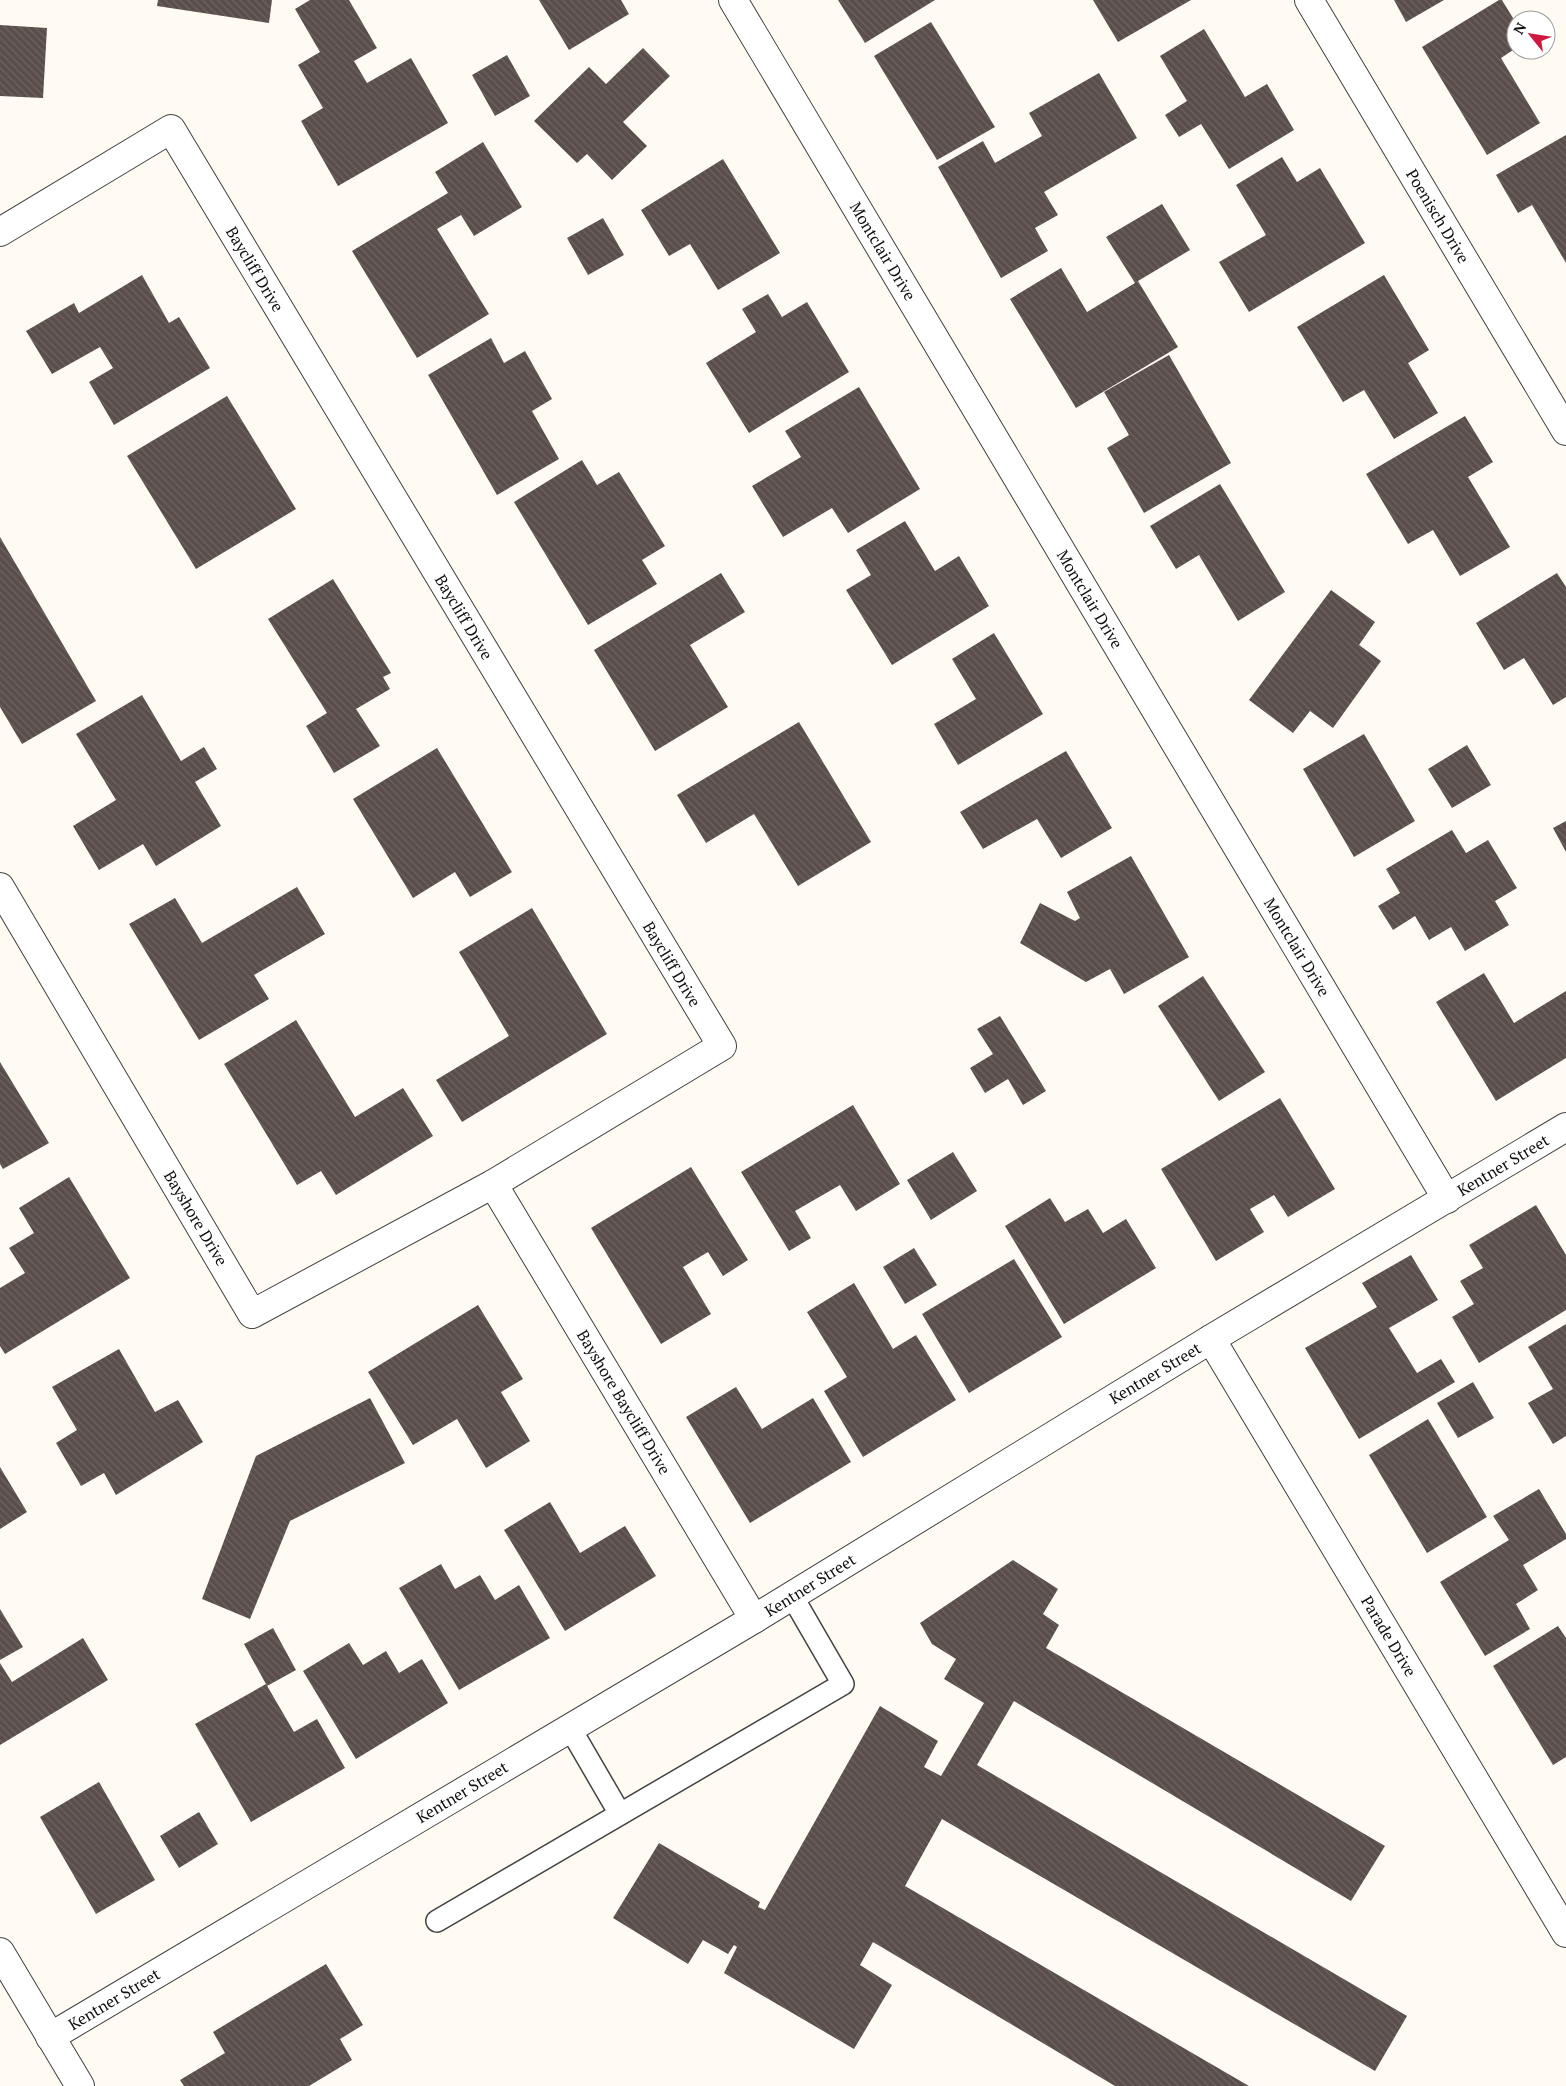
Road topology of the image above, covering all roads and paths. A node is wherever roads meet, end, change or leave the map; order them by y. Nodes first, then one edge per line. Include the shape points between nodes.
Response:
1 (733, 0) edge
2 (1309, 0) edge
3 (0, 232) edge
4 (1566, 431) edge
5 (0, 887) edge
6 (1566, 1127) edge
7 (493, 1184) junction
8 (1447, 1198) junction
9 (1211, 1339) junction
10 (792, 1596) junction
11 (754, 1619) junction
12 (570, 1728) junction
13 (620, 1814) junction
14 (437, 1921) dead end
15 (1566, 1933) edge
16 (0, 1952) edge
17 (50, 2037) junction
18 (80, 2086) edge

1 - 8 street, Montclair Drive
2 - 4 street, Poenisch Drive
3 - 7 street, Baycliff Drive via 171,129 722,1046
5 - 7 street, Bayshore Drive via 252,1314
6 - 8 street, Kentner Street
7 - 11 street, Bayshore Baycliff Drive
8 - 9 street, Kentner Street
9 - 10 street, Kentner Street
9 - 15 street, Parade Drive
10 - 11 street, Kentner Street
10 - 13 lane via 843,1684
11 - 12 street, Kentner Street
12 - 13 lane
12 - 17 street, Kentner Street
13 - 14 lane
16 - 17 street
17 - 18 street

